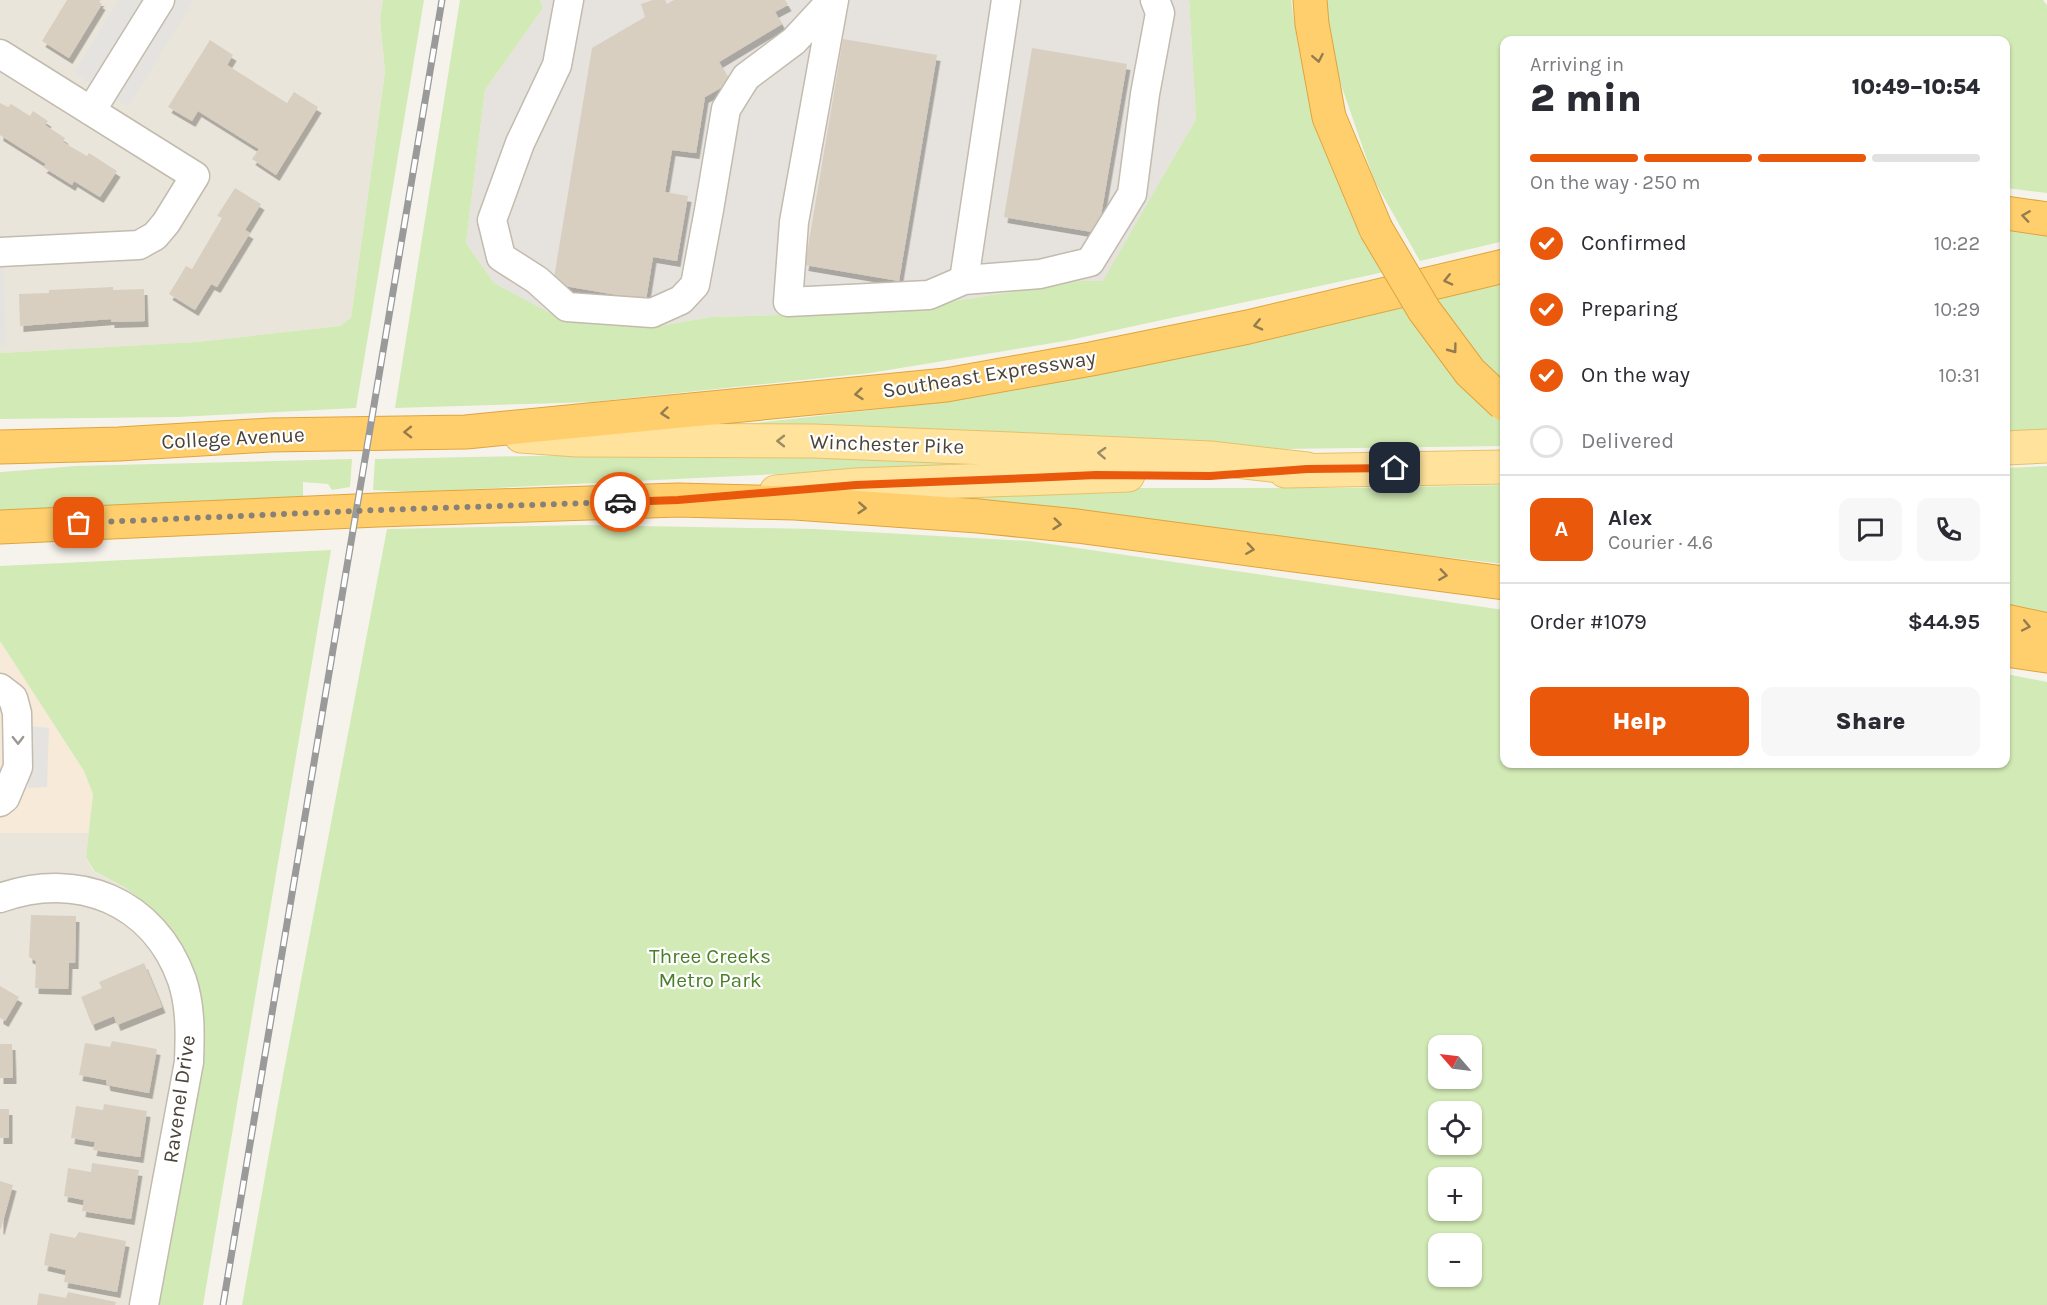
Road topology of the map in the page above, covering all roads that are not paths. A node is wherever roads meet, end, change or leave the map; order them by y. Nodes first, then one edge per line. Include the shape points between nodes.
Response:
1 (160, 0) edge
2 (569, 0) edge
3 (833, 0) edge
4 (1006, 0) edge
5 (1155, 0) edge
6 (1310, 0) edge
7 (0, 54) edge
8 (91, 111) junction
9 (2010, 214) edge
10 (2047, 219) edge
11 (0, 252) edge
12 (1500, 267) edge
13 (964, 280) junction
14 (1500, 400) edge
15 (466, 432) junction
16 (119, 444) junction
17 (2047, 446) edge
18 (0, 447) edge
19 (2010, 448) edge
20 (0, 461) edge
21 (1500, 467) edge
22 (1307, 469) junction
23 (678, 500) junction
24 (0, 527) edge
25 (1500, 582) edge
26 (2010, 622) edge
27 (2047, 630) edge
28 (2010, 651) edge
29 (2047, 656) edge
30 (0, 688) edge
31 (0, 802) edge
32 (0, 898) edge
33 (144, 1305) edge

1 - 8 street
2 - 3 street via 557,65 520,143 492,220 501,257 537,280 567,307 652,313 681,300 694,285 726,109 746,77 794,41
3 - 13 street via 794,222 788,302 929,295
4 - 13 street
5 - 13 street via 1160,13 1132,194 1090,262 1040,274
6 -> 14 highway, bridge via 1329,117 1376,229 1424,310 1470,372
7 - 8 street
8 - 11 street via 195,176 161,230 139,245
10 -> 9 highway
12 -> 15 highway, Southeast Expressway via 1248,327 946,385
15 -> 16 highway, College Avenue via 270,435
22 -> 15 main road, Winchester Pike via 1210,458 1046,450 814,441 577,440
16 - 18 highway, College Avenue
16 - 20 highway
17 - 19 main road
21 - 22 main road, Winchester Pike
22 - 23 main road, Winchester Pike via 1210,476 1096,475 867,485
23 - 24 highway
23 -> 25 highway via 795,503 1077,525
26 -> 27 highway
28 - 29 highway
30 -> 31 street via 13,698 17,713 18,767
32 - 33 street, Ravenel Drive via 23,890 62,887 106,897 126,908 159,938 183,982 189,1009 189,1062

